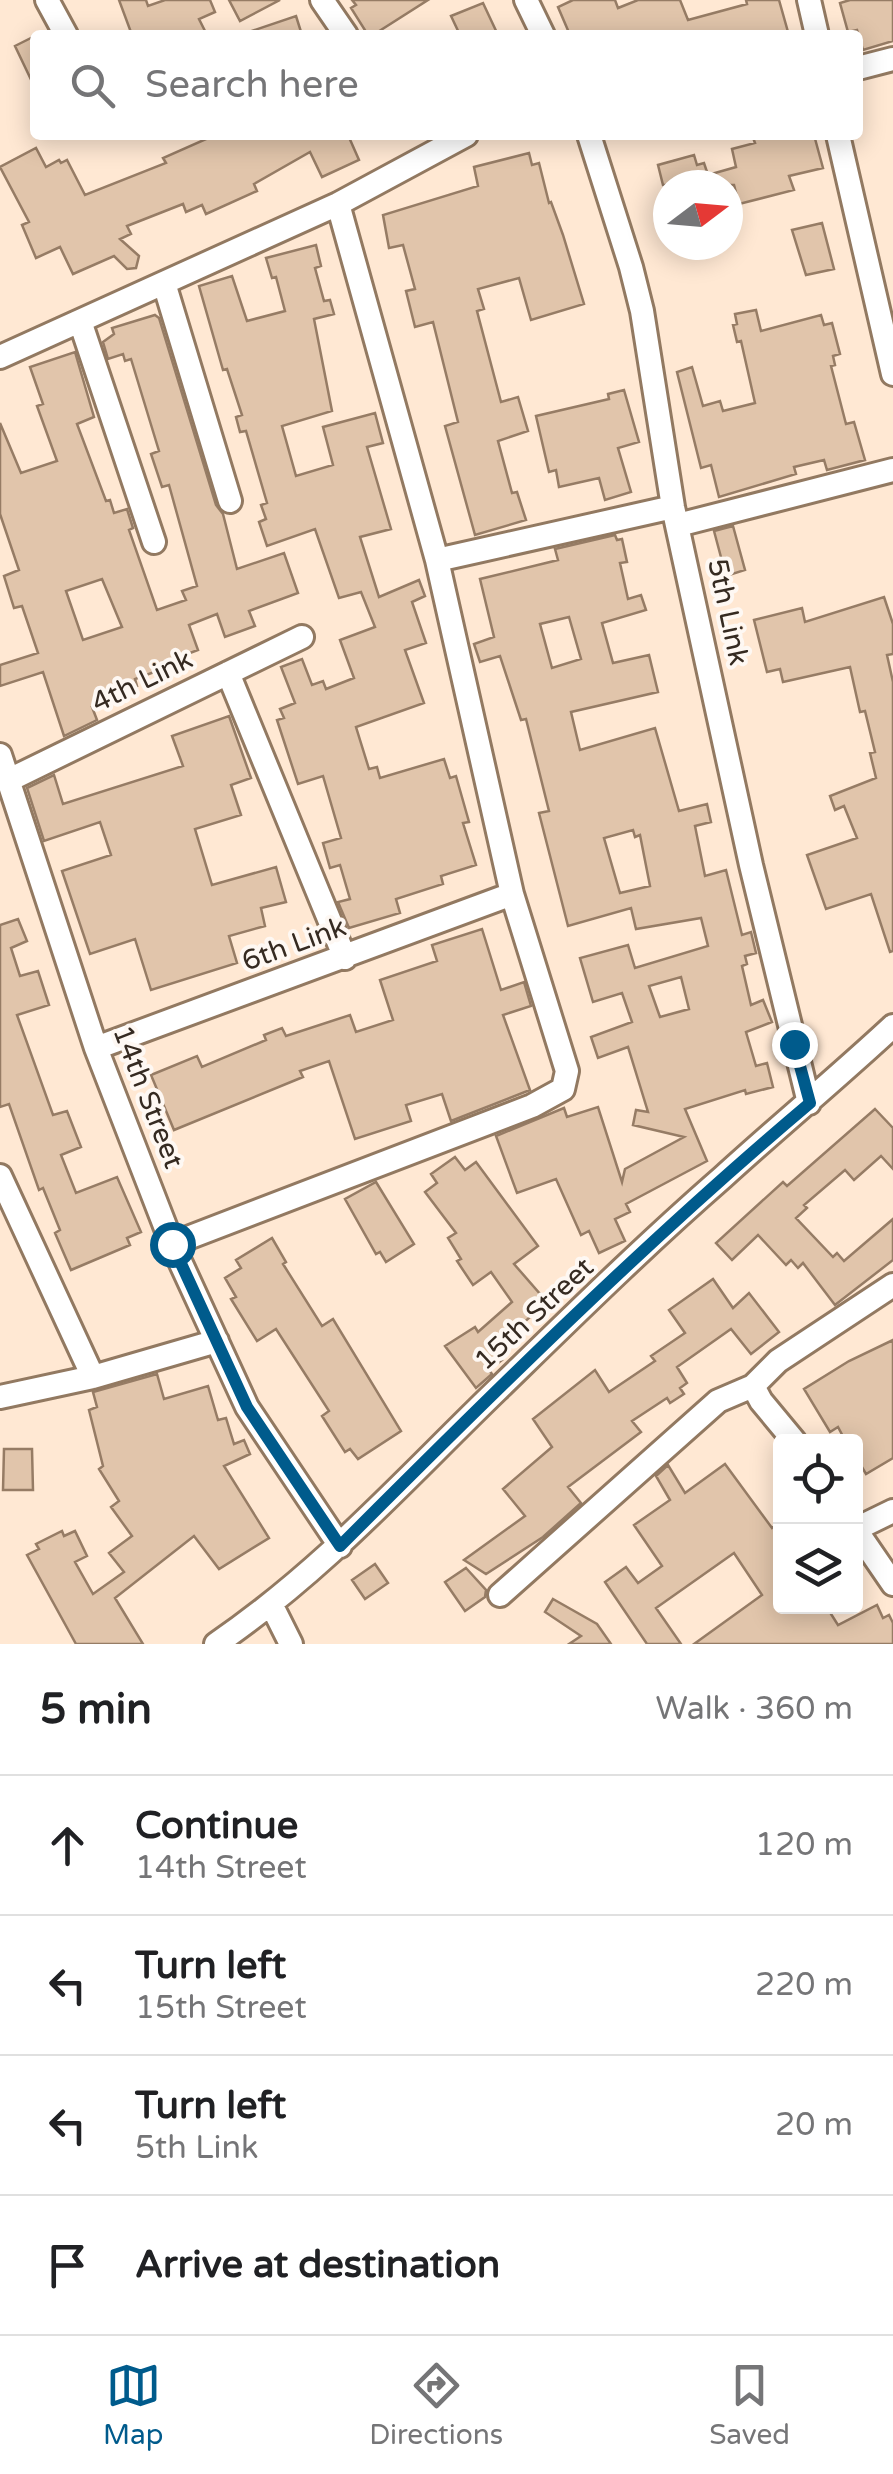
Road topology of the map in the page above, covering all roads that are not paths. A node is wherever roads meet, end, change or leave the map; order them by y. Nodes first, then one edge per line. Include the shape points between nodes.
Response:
1 (46, 0) edge
2 (322, 0) edge
3 (526, 0) edge
4 (809, 0) edge
5 (63, 30) edge
6 (343, 30) edge
7 (541, 30) edge
8 (816, 30) edge
9 (893, 59) edge
10 (863, 67) edge
11 (457, 140) edge
12 (596, 140) edge
13 (839, 140) edge
14 (338, 204) junction
15 (164, 283) junction
16 (80, 321) junction
17 (0, 357) edge
18 (893, 374) edge
19 (893, 470) edge
20 (230, 501) dead end
21 (675, 516) junction
22 (154, 542) dead end
23 (437, 560) junction
24 (302, 637) dead end
25 (228, 673) junction
26 (0, 754) edge
27 (8, 780) junction
28 (8, 807) edge
29 (512, 894) junction
30 (345, 958) junction
31 (893, 1026) edge
32 (96, 1048) junction
33 (810, 1103) junction
34 (0, 1176) edge
35 (172, 1244) junction
36 (893, 1285) edge
37 (217, 1341) junction
38 (93, 1377) junction
39 (753, 1386) junction
40 (0, 1397) edge
41 (789, 1434) edge
42 (893, 1510) edge
43 (863, 1526) edge
44 (863, 1540) edge
45 (340, 1546) junction
46 (893, 1584) edge
47 (500, 1595) dead end
48 (272, 1606) junction
49 (216, 1644) edge
50 (291, 1644) edge

1 - 5 street
2 - 6 street
3 - 7 street
4 - 8 street
9 - 10 street
11 - 14 street
12 - 21 street, 5th Link via 642,311
13 - 18 street
14 - 15 street
14 - 23 street
15 - 16 street
15 - 20 street
16 - 17 street
16 - 22 street
19 - 21 street
21 - 23 street
21 - 33 street, 5th Link via 750,865
23 - 29 street
24 - 25 street, 4th Link
25 - 27 street, 4th Link
25 - 30 street
26 - 27 street, 14th Street
27 - 28 street, 14th Street
28 - 32 street, 14th Street
29 - 30 street, 6th Link
29 - 35 street via 567,1071 563,1088 532,1106
30 - 32 street, 6th Link
31 - 33 street, 15th Street
32 - 35 street, 14th Street
33 - 45 street, 15th Street via 496,1390
34 - 38 street
35 - 37 street, 14th Street
36 - 39 street via 778,1361
37 - 38 street
37 - 45 street, 14th Street via 247,1407
38 - 40 street
39 - 41 street
39 - 47 street via 718,1401
42 - 43 street
44 - 46 street
45 - 48 street, 15th Street
48 - 49 street, 15th Street
48 - 50 street

